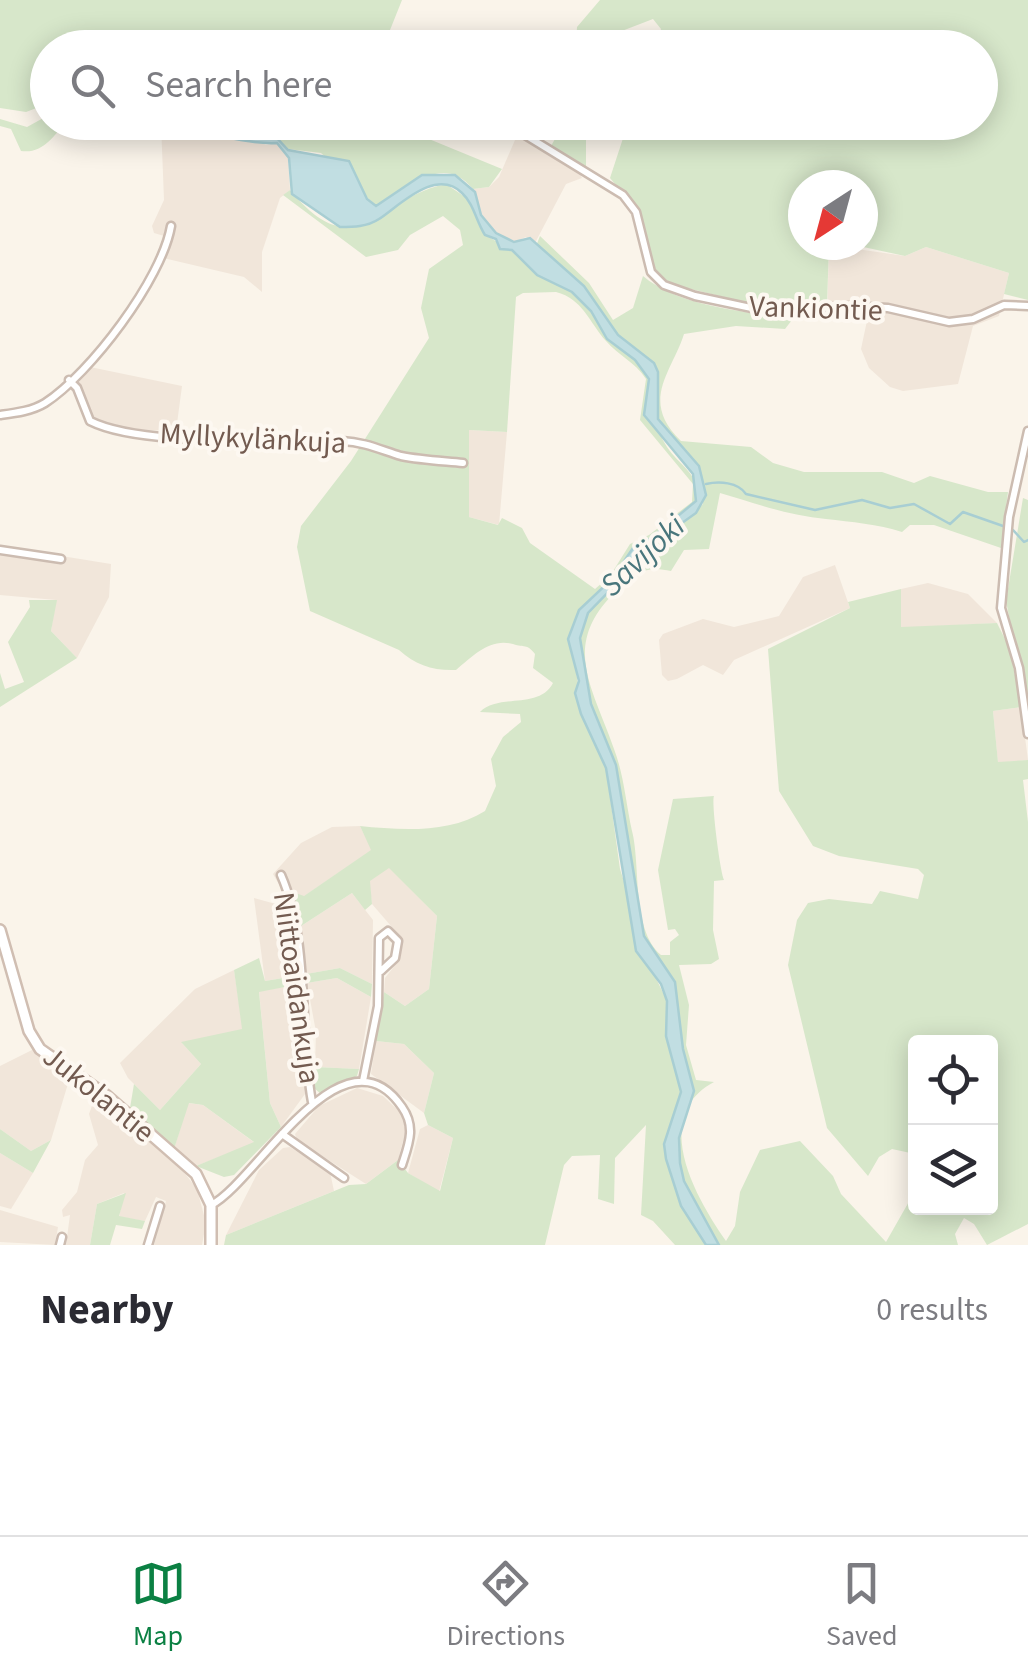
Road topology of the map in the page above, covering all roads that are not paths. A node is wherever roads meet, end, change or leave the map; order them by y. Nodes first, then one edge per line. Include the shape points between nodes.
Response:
1 (534, 140) edge
2 (171, 226) dead end
3 (1028, 306) edge
4 (69, 380) junction
5 (0, 415) edge
6 (1028, 430) edge
7 (463, 463) dead end
8 (0, 550) edge
9 (61, 559) dead end
10 (1028, 734) edge
11 (280, 875) dead end
12 (0, 930) edge
13 (381, 972) junction
14 (363, 1081) junction
15 (312, 1102) junction
16 (282, 1134) junction
17 (402, 1165) dead end
18 (344, 1178) dead end
19 (212, 1205) junction
20 (160, 1206) dead end
21 (148, 1245) edge
22 (212, 1245) edge

1 - 3 street, Vankiontie via 623,194 636,212 651,272 664,285 770,312 859,306 949,322 1004,305
2 - 4 street via 156,272 102,349
4 - 5 street via 41,405
4 - 7 street, Myllykylänkuja via 90,420 114,430 344,441
6 - 10 street via 1009,517 1001,608 1019,668
8 - 9 street
11 - 15 street, Niittoaidankuja via 306,1005
12 - 19 street, Jukolantie via 28,1031 40,1049 185,1164
13 - 13 street via 398,950 388,931 379,938
13 - 14 street
14 - 15 street
14 - 17 street via 396,1099 410,1121
15 - 16 street
16 - 18 street
16 - 19 street via 238,1186
19 - 22 street
20 - 21 street

